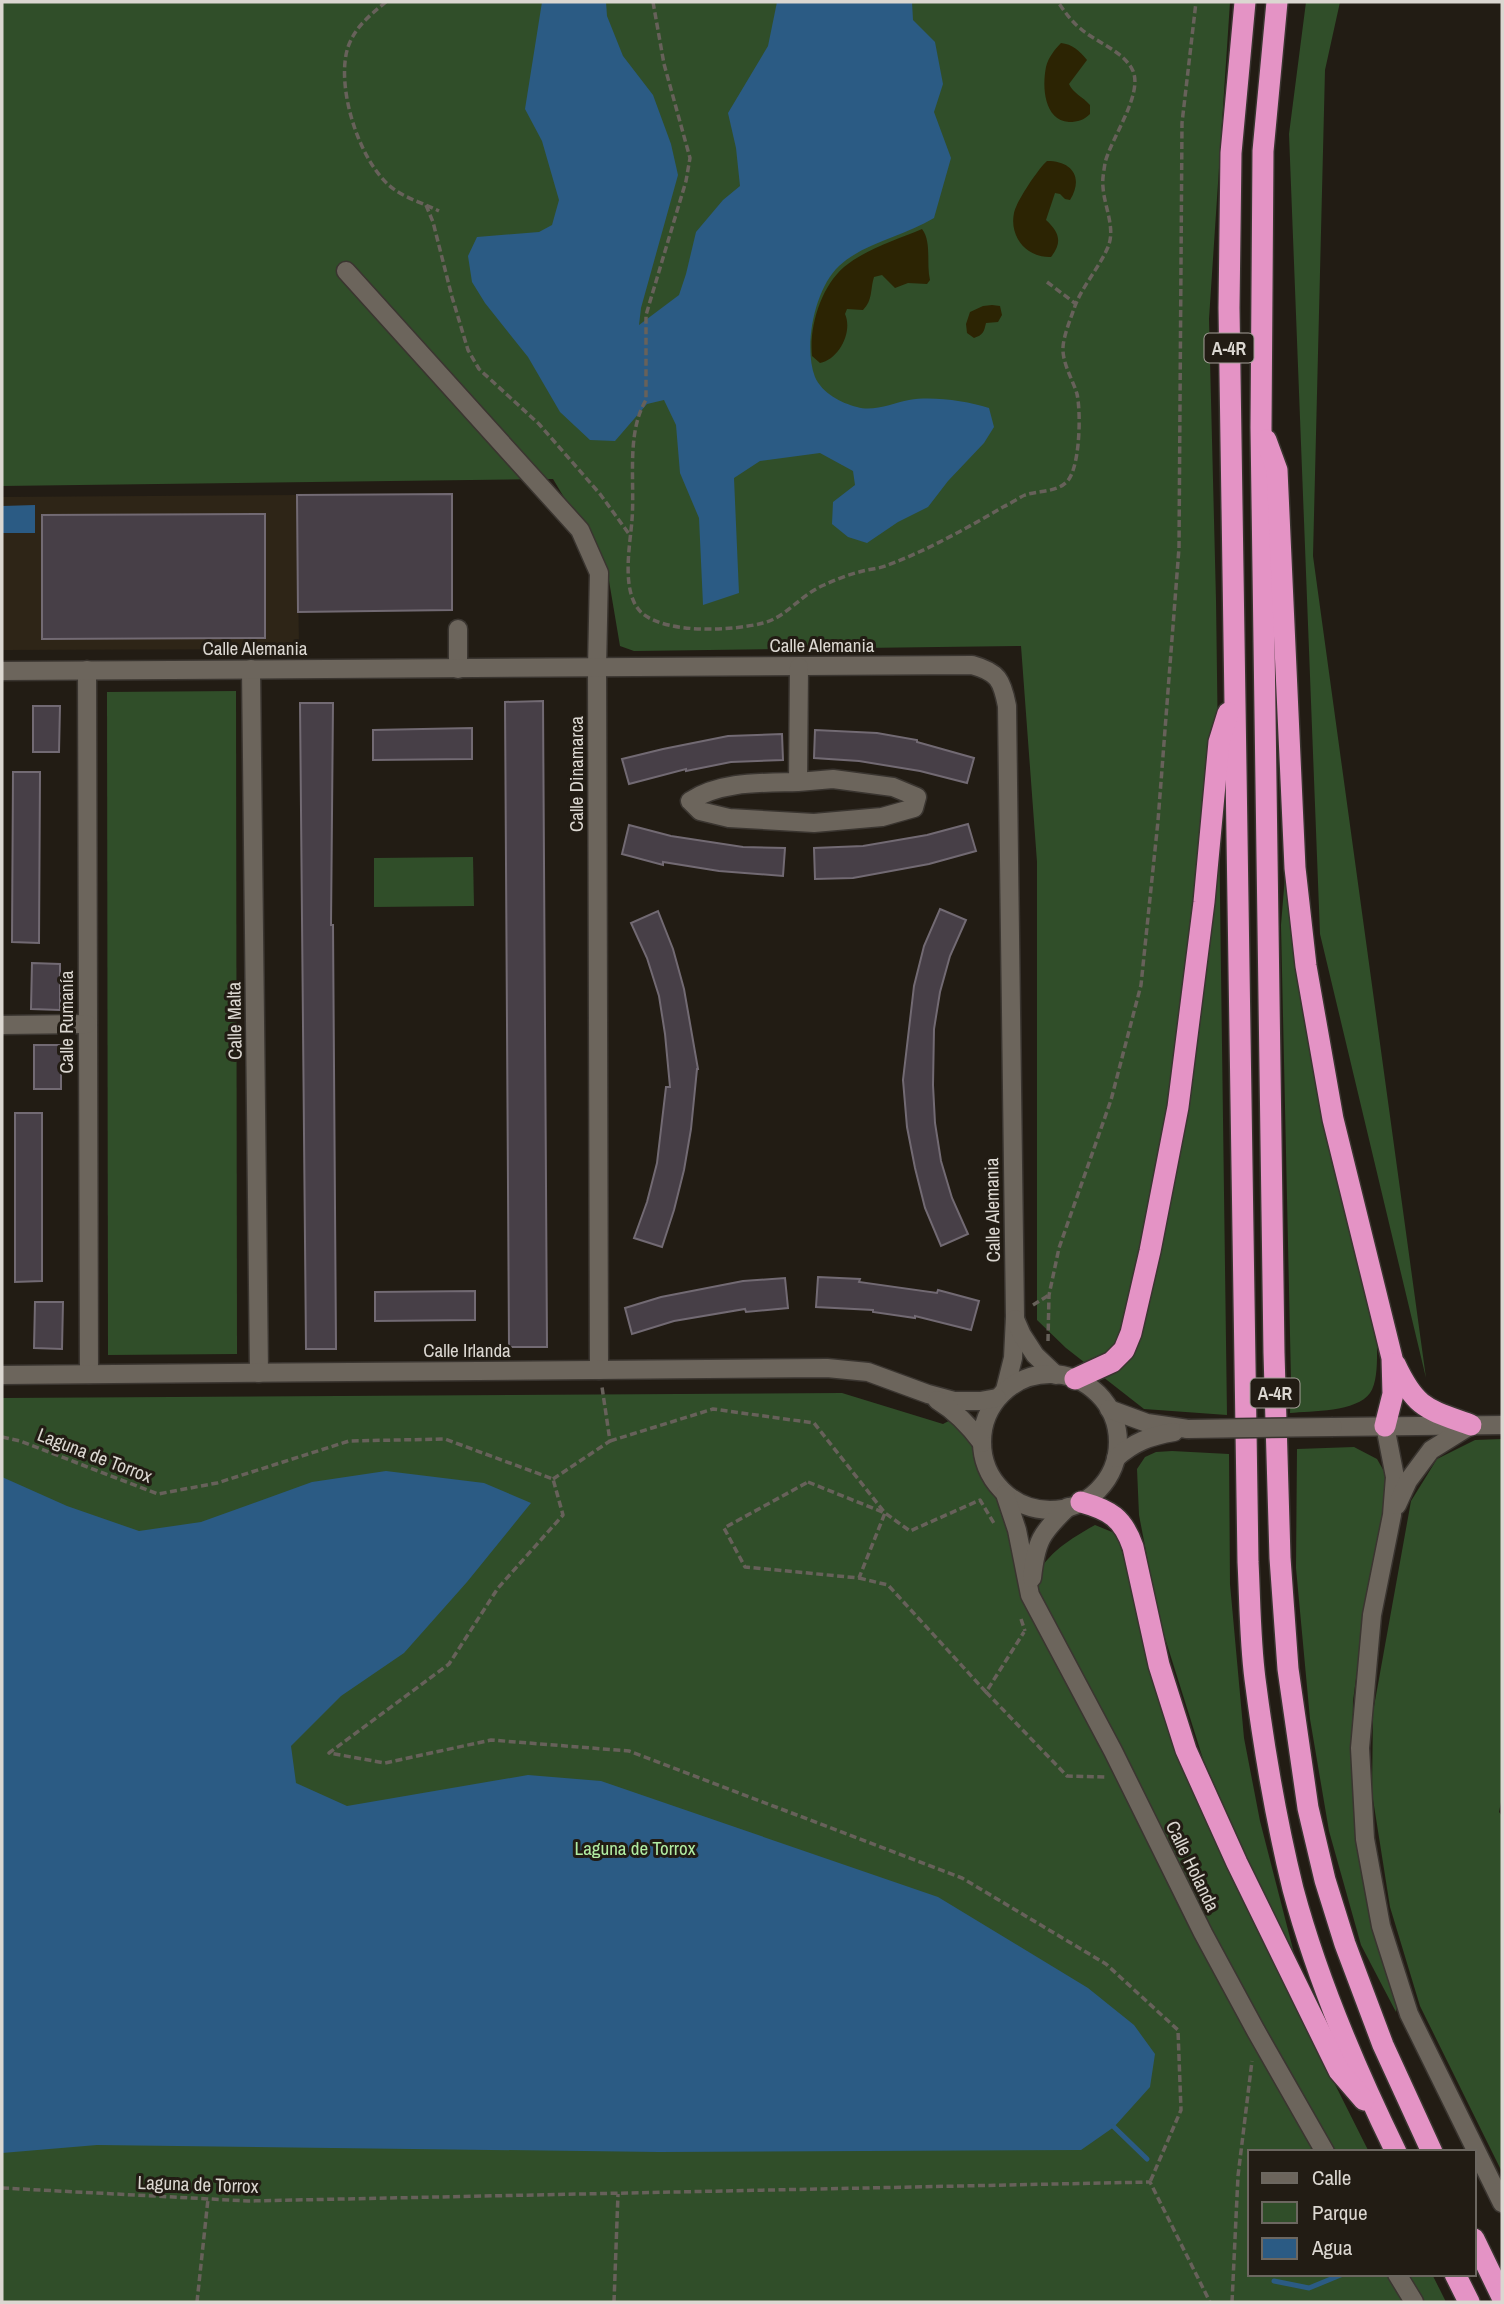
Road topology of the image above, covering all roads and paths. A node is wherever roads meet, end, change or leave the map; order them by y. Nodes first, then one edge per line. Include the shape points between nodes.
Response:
1 (386, 2) edge
2 (653, 2) edge
3 (1058, 2) edge
4 (1196, 2) edge
5 (1245, 2) edge
6 (1277, 2) edge
7 (426, 205) junction
8 (439, 211) dead end
9 (346, 271) dead end
10 (1047, 282) dead end
11 (1076, 304) junction
12 (1261, 428) junction
13 (631, 535) junction
14 (458, 629) dead end
15 (799, 667) junction
16 (458, 668) junction
17 (597, 668) junction
18 (251, 669) junction
19 (87, 670) junction
20 (2, 671) edge
21 (1233, 695) junction
22 (798, 782) junction
23 (87, 1024) junction
24 (2, 1025) edge
25 (1015, 1317) junction
26 (1392, 1358) junction
27 (599, 1370) junction
28 (259, 1373) junction
29 (1059, 1373) junction
30 (89, 1374) junction
31 (2, 1375) edge
32 (928, 1394) junction
33 (1001, 1394) junction
34 (1109, 1409) junction
35 (1471, 1425) junction
36 (1502, 1425) edge
37 (1385, 1426) junction
38 (1188, 1429) junction
39 (2, 1437) edge
40 (610, 1441) junction
41 (982, 1443) junction
42 (1116, 1458) junction
43 (553, 1479) junction
44 (1005, 1494) junction
45 (1074, 1505) junction
46 (885, 1513) junction
47 (1392, 1515) junction
48 (1000, 1532) dead end
49 (859, 1578) junction
50 (1034, 1603) junction
51 (1021, 1618) dead end
52 (1025, 1631) junction
53 (986, 1692) junction
54 (1126, 1778) junction
55 (1256, 2031) junction
56 (1380, 2120) junction
57 (1324, 2150) edge
58 (1395, 2150) edge
59 (1431, 2150) edge
60 (1476, 2150) edge
61 (1476, 2150) edge
62 (1150, 2182) junction
63 (2, 2188) edge
64 (618, 2194) junction
65 (208, 2199) junction
66 (1502, 2203) edge
67 (1476, 2243) edge
68 (1476, 2244) edge
69 (1502, 2271) edge
70 (1398, 2276) edge
71 (1456, 2276) edge
72 (1502, 2297) edge
73 (197, 2302) edge
74 (614, 2302) edge
75 (1210, 2302) edge
76 (1232, 2302) edge
77 (1414, 2302) edge
78 (1469, 2302) edge

1 - 7 path via 355,31 348,49 344,72 347,103 377,172 395,190
2 - 13 path via 664,64 690,158 646,315 646,400 634,434
3 - 11 path via 1082,30 1127,61 1135,85 1103,173 1109,246
4 - 29 path via 1182,123 1180,548 1158,821 1141,985 1111,1100 1059,1248 1049,1295
5 - 21 highway, A-4R via 1231,153
6 - 12 highway, A-4R via 1263,151
7 - 8 path
7 - 13 path via 468,350 479,369 539,424
9 - 17 street, Calle Dinamarca via 580,530 599,573
10 - 11 path
11 - 13 path via 1063,349 1078,397 1078,447 1073,471 1059,487 1025,495 886,566 823,585 804,594 778,618 761,624 687,628 655,621 641,612 630,583
12 - 26 highway via 1277,470 1295,868 1306,966 1333,1119
12 - 59 highway, A-4R via 1274,1353 1288,1669 1308,1808 1325,1880 1379,2034
14 - 16 street
15 - 17 street, Calle Alemania
15 - 22 street
15 - 25 street, Calle Alemania via 972,665 989,670 1003,684 1007,706
16 - 17 street, Calle Alemania
16 - 18 street, Calle Alemania
17 - 27 street, Calle Dinamarca
18 - 19 street, Calle Alemania
18 - 28 street, Calle Malta
19 - 20 street, Calle Alemania
19 - 23 street, Calle Rumanía
21 - 29 highway via 1219,742 1178,1107 1131,1333 1112,1362
21 - 56 highway, A-4R via 1248,1562 1255,1678 1294,1889 1315,1960
22 - 22 street via 833,779 892,787 917,797 914,808 882,817 814,822 729,818 700,811 690,802 706,791 736,785
23 - 24 street
23 - 30 street, Calle Rumanía
25 - 29 street, Calle Alemania via 1035,1355
25 - 33 street, Calle Alemania via 1013,1358
26 - 35 highway via 1406,1388 1425,1408
26 - 37 highway via 1393,1394
27 - 28 street, Calle Irlanda
27 - 32 street, Calle Irlanda via 827,1368 868,1372
27 - 40 path
28 - 30 street, Calle Irlanda
29 - 33 street via 1035,1376
29 - 34 street via 1095,1391
30 - 31 street, Calle Irlanda
32 - 33 street, Calle Irlanda via 980,1401
32 - 41 street, Calle Irlanda via 950,1408
33 - 41 street via 984,1426
34 - 38 street via 1147,1423
34 - 42 street via 1118,1441
35 - 36 street
35 - 37 street
35 - 47 street via 1431,1450 1408,1481
37 - 38 street, bridge
37 - 47 street via 1395,1477
38 - 42 street via 1149,1437
39 - 43 path, Laguna de Torrox via 158,1494 217,1483 349,1441 445,1439
40 - 43 path
40 - 46 path via 713,1409 814,1423
41 - 44 street via 991,1476
42 - 45 street via 1097,1491
43 - 62 path via 563,1515 498,1588 449,1664 329,1753 385,1763 491,1740 629,1751 962,1878 1106,1964 1178,2030 1181,2110
44 - 45 street via 1032,1508
44 - 50 street, Calle Holanda
45 - 50 street via 1042,1534 1036,1548
45 - 56 highway via 1096,1506 1126,1528 1159,1665 1186,1749 1339,2071
46 - 48 path via 910,1531 980,1500
46 - 49 path
46 - 49 path via 808,1482 724,1528 745,1567
47 - 61 street via 1373,1615 1360,1748 1365,1839 1381,1926 1409,2014
49 - 53 path via 888,1585
50 - 52 path
50 - 54 street, Calle Holanda
51 - 52 path
52 - 53 path
53 - 54 path via 1068,1776
54 - 55 street, Calle Holanda
55 - 57 street, Calle Holanda
55 - 76 path via 1238,2176
56 - 58 highway, A-4R
60 - 66 street
62 - 64 path, Laguna de Torrox
62 - 75 path
63 - 65 path, Laguna de Torrox
64 - 65 path, Laguna de Torrox
64 - 74 path
65 - 73 path
67 - 69 highway
68 - 72 highway
70 - 77 street
71 - 78 highway

